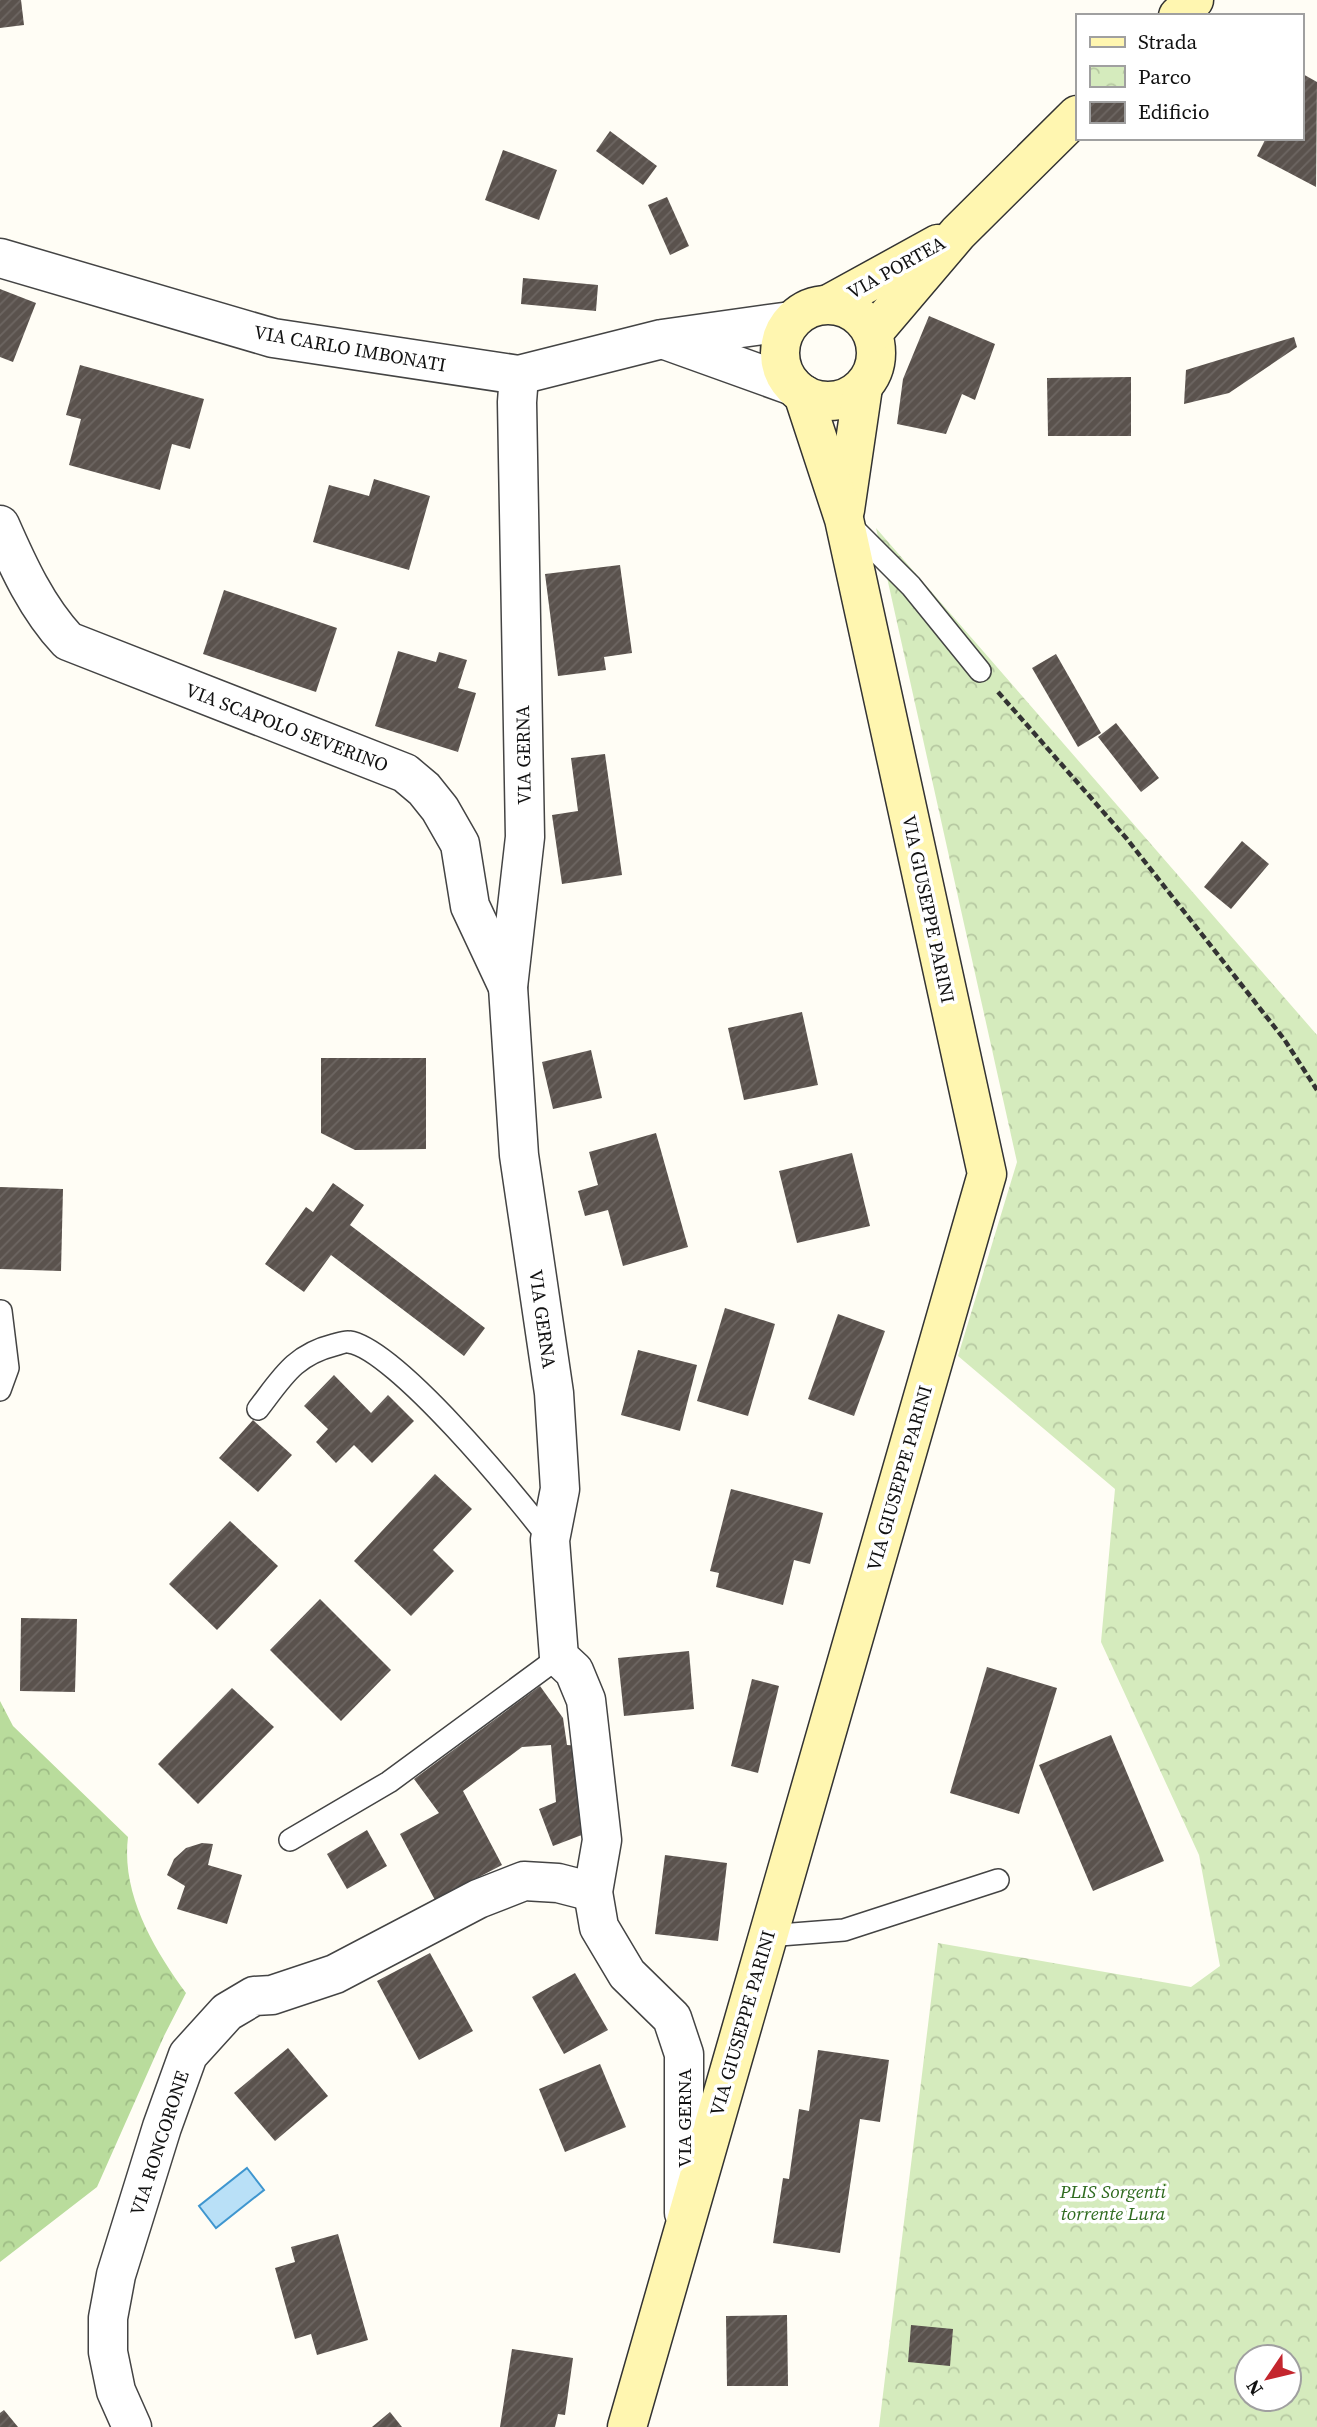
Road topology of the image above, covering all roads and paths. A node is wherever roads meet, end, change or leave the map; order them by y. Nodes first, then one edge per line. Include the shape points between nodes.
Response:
1 (1194, 0) edge
2 (1180, 14) edge
3 (1076, 116) edge
4 (958, 233) junction
5 (0, 258) edge
6 (828, 304) junction
7 (791, 321) junction
8 (873, 333) junction
9 (662, 339) junction
10 (519, 375) junction
11 (863, 387) junction
12 (798, 390) junction
13 (844, 519) junction
14 (0, 525) edge
15 (980, 671) joint
16 (508, 987) junction
17 (1317, 1090) edge
18 (1, 1311) edge
19 (0, 1390) edge
20 (258, 1409) dead end
21 (550, 1540) junction
22 (559, 1657) junction
23 (290, 1840) dead end
24 (998, 1880) dead end
25 (593, 1892) junction
26 (767, 1936) junction
27 (684, 2225) junction
28 (628, 2426) edge
29 (132, 2427) edge

1 - 2 street
3 - 4 street
4 - 6 street, VIA PORTEA
4 - 8 street, VIA PORTEA
5 - 10 street, VIA CARLO IMBONATI via 273,338
6 - 7 street via 808,308
6 - 8 street via 855,313
7 - 9 street, VIA CARLO IMBONATI
7 - 12 street via 780,354 784,372
8 - 11 street via 874,371
9 - 10 street, VIA CARLO IMBONATI
9 - 12 street
10 - 16 street, VIA GERNA via 525,836
11 - 12 street via 835,401 818,401
11 - 13 street, VIA GIUSEPPE PARINI
12 - 13 street, VIA GIUSEPPE PARINI
13 - 15 lane via 911,586
13 - 26 street, VIA GIUSEPPE PARINI via 987,1174
14 - 16 street, VIA SCAPOLO SEVERINO via 38,603 68,641 405,773 424,789 460,844 470,906
15 - 17 path via 1127,839 1284,1039
16 - 21 street, VIA GERNA via 519,1154 554,1393 560,1489
18 - 19 lane via 8,1368
20 - 21 lane via 292,1364 320,1349 348,1341 377,1353 430,1403
21 - 22 street, VIA GERNA
22 - 23 lane via 389,1782
22 - 25 street, VIA GERNA via 574,1671 586,1700 602,1840
24 - 26 lane via 844,1930
25 - 27 street, VIA GERNA via 599,1927 627,1974 672,2018 684,2054
25 - 29 street, VIA RONCORONE via 524,1881 478,1899 335,1974 272,1995 254,1996 227,2012 188,2055 116,2275 108,2318 108,2352 116,2391
26 - 27 street, VIA GIUSEPPE PARINI
27 - 28 street, VIA GIUSEPPE PARINI

